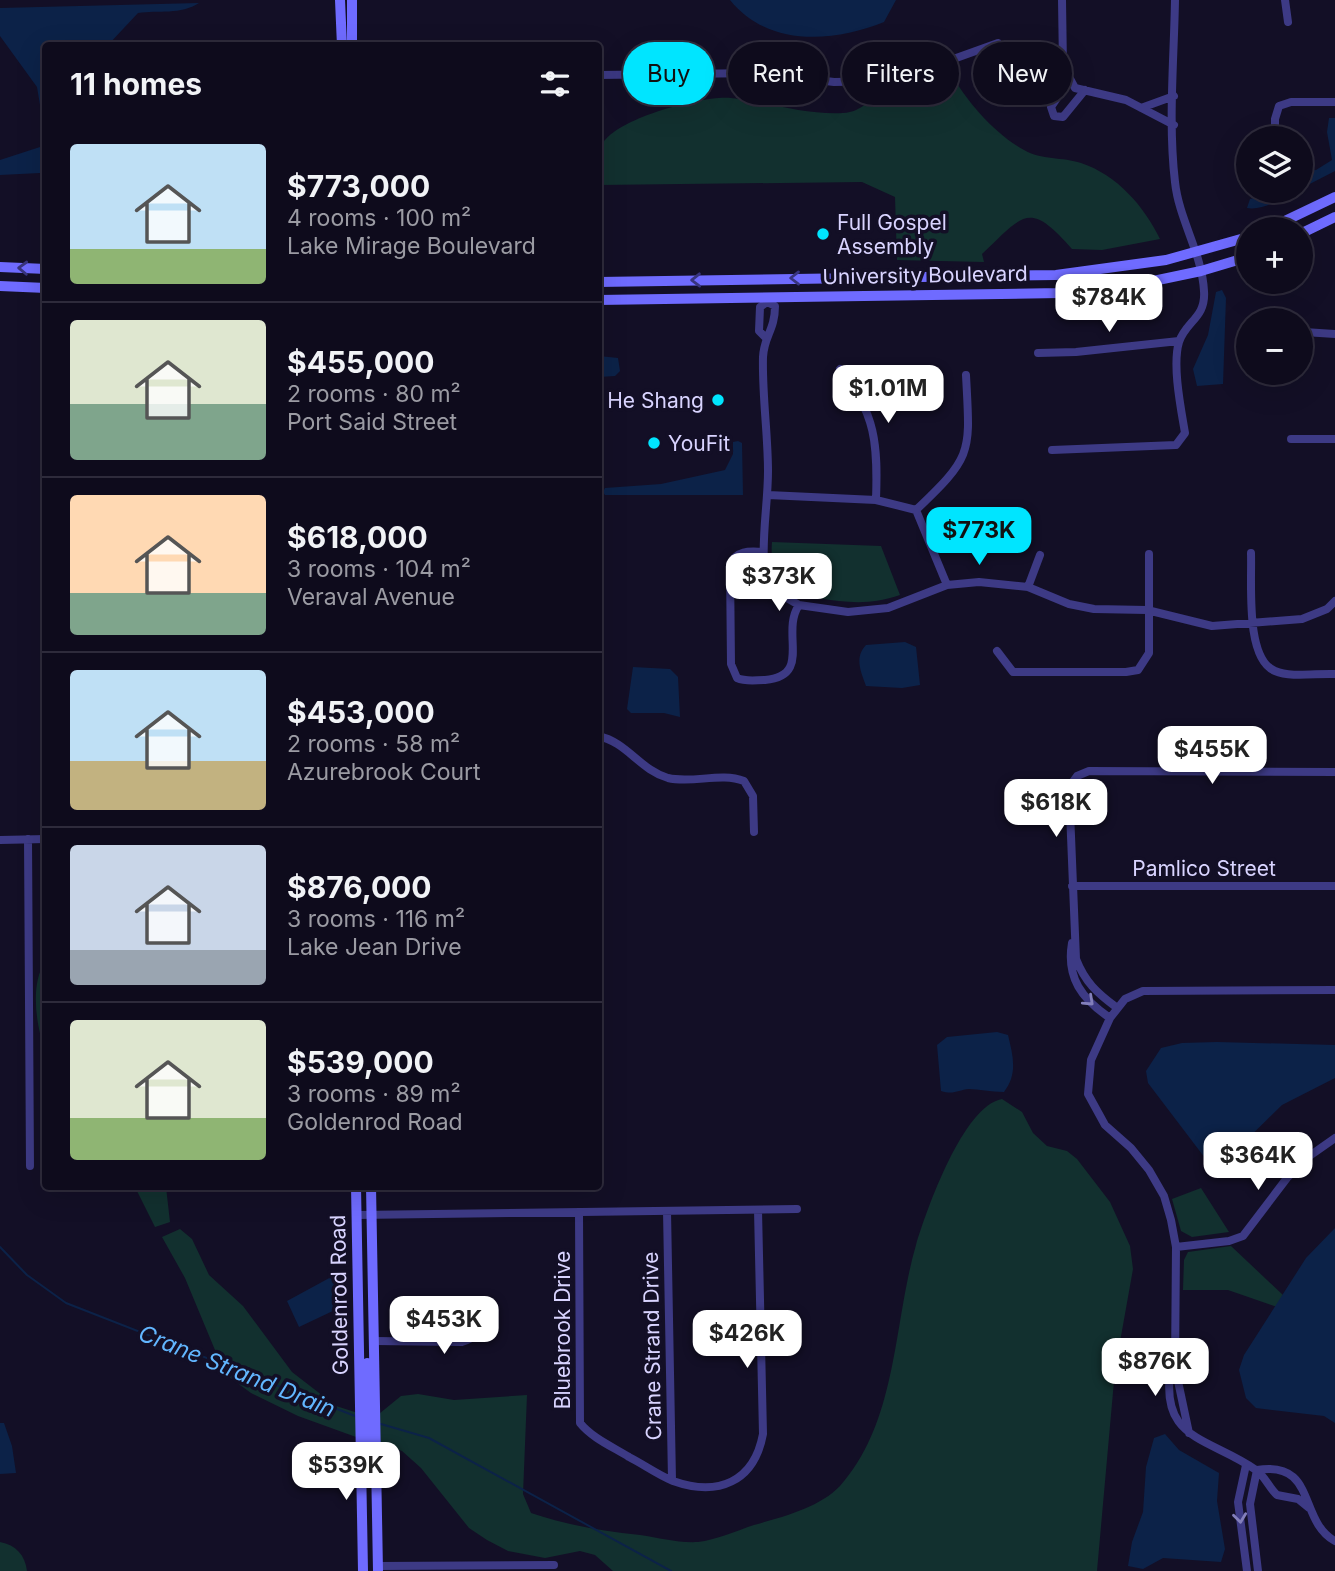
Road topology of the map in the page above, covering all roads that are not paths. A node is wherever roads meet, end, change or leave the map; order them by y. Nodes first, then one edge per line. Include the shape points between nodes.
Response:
1 (338, 0) edge
2 (352, 0) edge
3 (1062, 0) edge
4 (1175, 0) edge
5 (1285, 0) edge
6 (1288, 22) dead end
7 (340, 42) edge
8 (352, 42) edge
9 (1063, 42) edge
10 (973, 52) edge
11 (602, 75) edge
12 (1072, 84) edge
13 (1085, 90) junction
14 (1174, 96) junction
15 (1335, 102) edge
16 (1052, 105) edge
17 (1141, 108) junction
18 (1174, 125) junction
19 (1275, 126) edge
20 (1335, 197) edge
21 (1293, 217) edge
22 (1335, 217) edge
23 (1313, 228) edge
24 (1236, 241) edge
25 (1197, 253) junction
26 (1236, 261) edge
27 (0, 267) edge
28 (42, 269) edge
29 (1201, 271) junction
30 (602, 282) edge
31 (0, 286) edge
32 (42, 288) edge
33 (767, 299) junction
34 (602, 300) edge
35 (1313, 333) edge
36 (1335, 334) edge
37 (766, 338) junction
38 (1179, 341) junction
39 (1038, 353) dead end
40 (840, 369) dead end
41 (966, 375) dead end
42 (1291, 439) dead end
43 (1335, 439) edge
44 (1052, 450) dead end
45 (768, 495) junction
46 (876, 500) junction
47 (916, 510) junction
48 (763, 552) junction
49 (1251, 553) dead end
50 (1149, 554) dead end
51 (1040, 555) dead end
52 (947, 585) junction
53 (1028, 587) junction
54 (1335, 601) edge
55 (799, 605) junction
56 (1147, 610) junction
57 (1254, 623) junction
58 (997, 651) dead end
59 (1335, 674) edge
60 (602, 737) edge
61 (1335, 772) edge
62 (754, 832) dead end
63 (0, 839) edge
64 (28, 839) junction
65 (42, 839) edge
66 (1072, 886) junction
67 (1335, 886) edge
68 (1073, 933) junction
69 (1335, 990) edge
70 (1116, 1007) junction
71 (1110, 1018) junction
72 (1335, 1138) edge
73 (30, 1166) dead end
74 (356, 1190) edge
75 (371, 1190) edge
76 (797, 1209) dead end
77 (758, 1210) junction
78 (667, 1211) junction
79 (579, 1212) junction
80 (357, 1215) junction
81 (371, 1215) junction
82 (357, 1241) junction
83 (1176, 1247) junction
84 (482, 1320) dead end
85 (374, 1341) junction
86 (1174, 1351) junction
87 (367, 1396) junction
88 (368, 1432) junction
89 (1189, 1433) junction
90 (1246, 1465) junction
91 (1257, 1470) junction
92 (672, 1480) junction
93 (1310, 1508) junction
94 (1335, 1541) edge
95 (363, 1556) junction
96 (554, 1565) dead end
97 (375, 1569) edge
98 (363, 1571) edge
99 (1247, 1571) edge
100 (1258, 1571) edge

1 - 7 main road
2 - 8 main road
3 - 9 street
4 - 14 street
5 - 6 street
10 - 11 street via 892,81 834,82 760,73
12 - 13 street
13 - 16 street via 1063,117 1054,116
13 - 17 street
14 - 17 street
14 - 18 street
15 - 19 street via 1279,106
17 - 18 street
18 - 25 street via 1175,182
20 - 21 main road
22 - 23 main road
24 - 25 main road, University Boulevard
25 - 29 street
25 -> 30 main road, University Boulevard via 1056,275
26 - 29 main road, University Boulevard
28 -> 27 main road
29 - 33 main road, University Boulevard via 1060,293
29 - 38 street via 1204,302
31 - 32 main road
33 - 34 main road, University Boulevard
33 - 37 street via 760,307 759,331
33 - 37 street via 775,306 775,316 774,330
35 - 36 street
37 - 45 street
38 - 39 street
38 - 44 street via 1185,433 1176,444
40 - 46 street via 858,391 874,430
41 - 47 street via 967,449 953,475
42 - 43 street
45 - 46 street
45 - 48 street
46 - 47 street
47 - 52 street
48 - 55 street via 769,580 780,594
48 - 55 street via 737,554 730,565 731,664 737,678 781,678 789,672 792,617
49 - 57 street
50 - 56 street
51 - 53 street
52 - 53 street via 1002,582
52 - 55 street via 866,612
53 - 56 street via 1069,604
54 - 57 street via 1302,619
56 - 57 street via 1212,626
56 - 58 street via 1149,653 1138,670 1013,672
57 - 59 street via 1257,654 1263,664 1277,672
60 - 62 street via 615,741 653,773 689,781 736,778 747,783 753,796
61 - 66 street via 1089,771 1077,776 1069,787
63 - 64 street
64 - 65 street
64 - 73 street
66 - 67 street, Pamlico Street
66 - 68 street
68 - 70 street via 1083,977
68 -> 71 street via 1071,974 1080,992
69 - 70 street via 1143,991
70 - 71 street
71 - 83 street via 1091,1060 1088,1094 1105,1125 1131,1148 1164,1195
72 - 83 street via 1287,1178 1242,1236
74 - 80 main road, Goldenrod Road
75 - 81 main road, Goldenrod Road
76 - 77 street
77 - 78 street
77 - 92 street via 763,1434 759,1454 749,1472 721,1485
78 - 79 street
78 - 92 street, Crane Strand Drive
79 - 81 street
79 - 92 street, Bluebrook Drive via 580,1423
80 - 81 street
80 - 82 main road, Goldenrod Road
81 - 85 main road, Goldenrod Road
82 - 85 main road via 365,1328
82 - 87 main road, Goldenrod Road via 359,1339
83 - 86 street
84 - 85 street via 472,1339 462,1342
85 - 87 main road, Goldenrod Road
86 - 89 street
86 - 89 street via 1169,1375 1171,1406
87 - 88 main road, Goldenrod Road
88 - 95 main road, Goldenrod Road
88 - 97 main road, Goldenrod Road via 376,1459
89 - 90 street
90 - 91 street
90 -> 99 street via 1238,1502
91 - 93 street via 1277,1495 1298,1499
91 - 93 street via 1271,1468 1290,1475 1301,1485
91 - 100 street via 1250,1504
93 - 94 street via 1319,1526
95 - 97 main road
95 - 98 main road, Goldenrod Road
96 - 97 street

